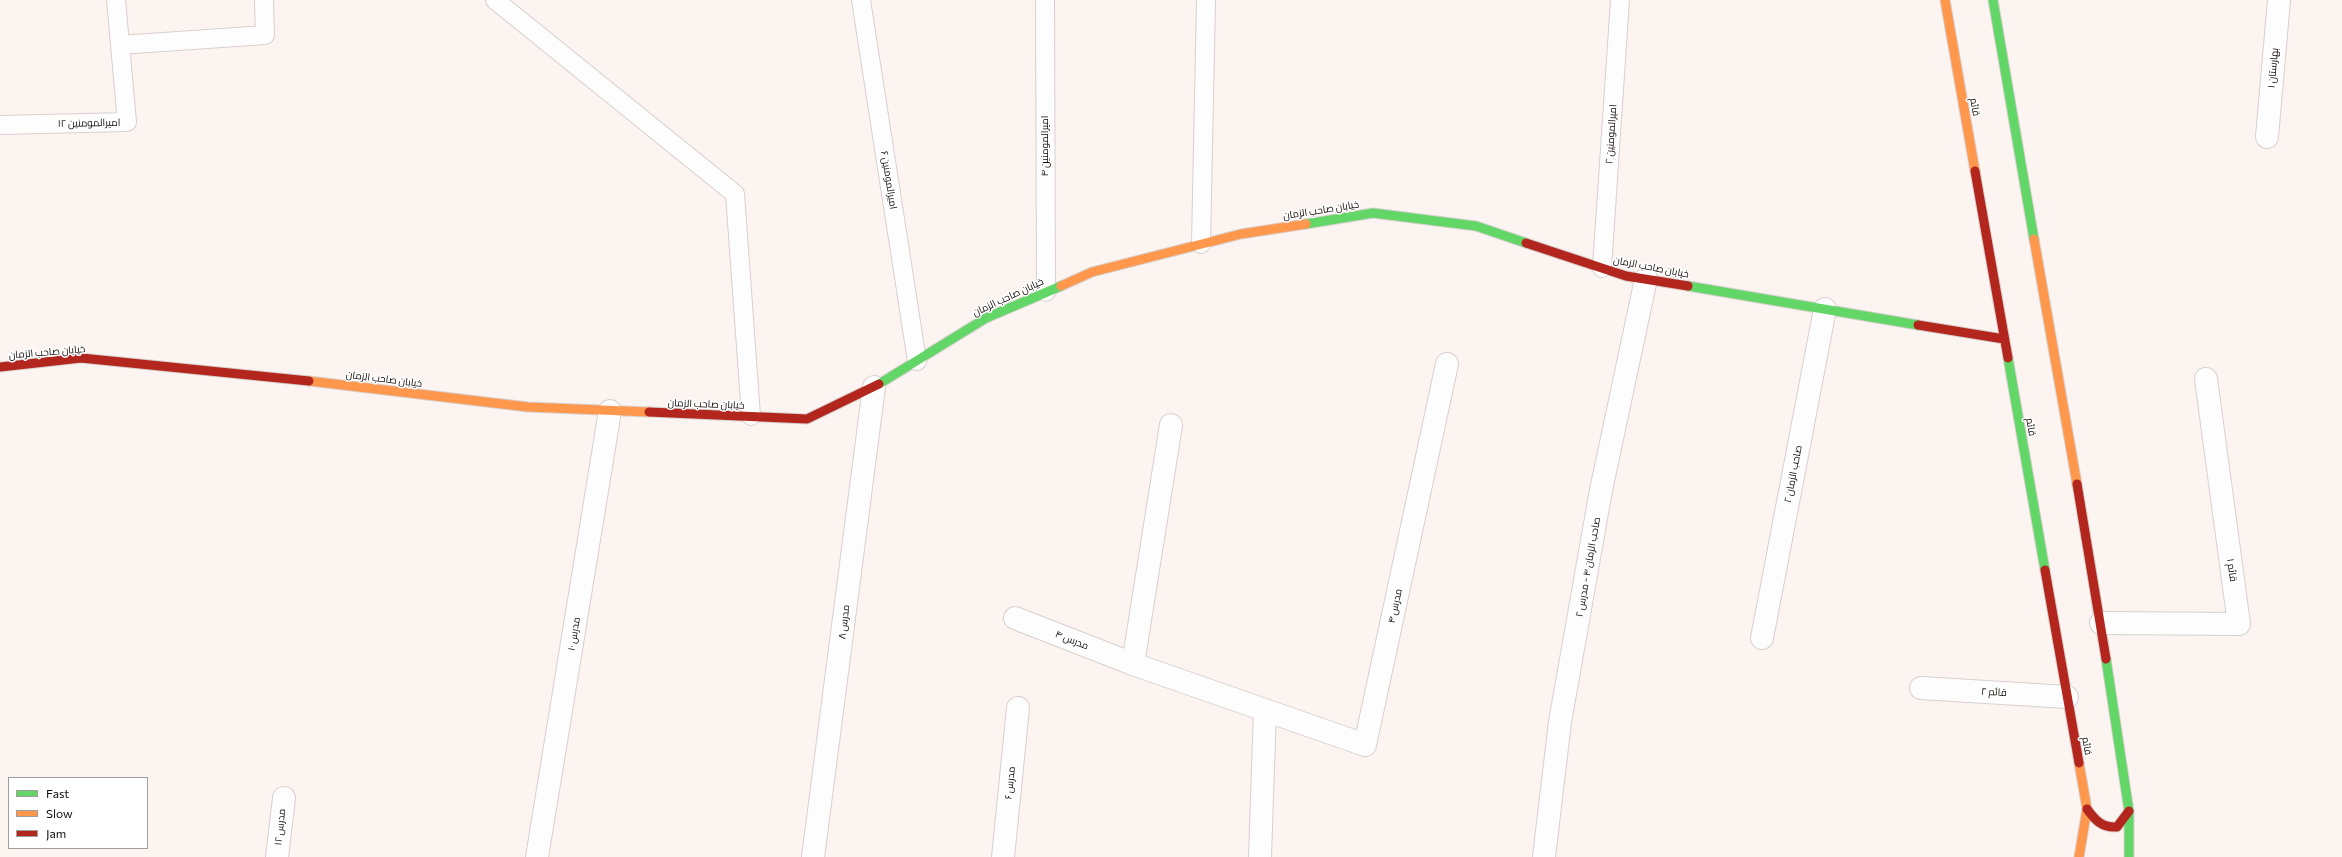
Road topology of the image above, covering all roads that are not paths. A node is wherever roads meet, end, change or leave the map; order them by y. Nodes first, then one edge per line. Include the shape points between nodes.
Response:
1 (116, 0) edge
2 (264, 0) edge
3 (495, 0) edge
4 (861, 0) edge
5 (1045, 0) edge
6 (1206, 0) edge
7 (1620, 0) edge
8 (1945, 0) edge
9 (1993, 0) edge
10 (2279, 0) edge
11 (120, 45) junction
12 (0, 125) edge
13 (2267, 137) dead end
14 (1201, 244) junction
15 (1602, 268) junction
16 (1646, 279) junction
17 (1046, 292) junction
18 (1825, 309) junction
19 (2004, 339) junction
20 (917, 361) junction
21 (1447, 364) dead end
22 (0, 367) edge
23 (2206, 379) dead end
24 (874, 387) junction
25 (610, 411) junction
26 (751, 416) junction
27 (1171, 425) dead end
28 (1016, 618) dead end
29 (2101, 623) junction
30 (1762, 638) dead end
31 (1133, 664) junction
32 (1921, 688) dead end
33 (2067, 696) junction
34 (1018, 708) dead end
35 (1265, 710) junction
36 (284, 798) dead end
37 (2087, 809) junction
38 (2129, 811) junction
39 (277, 857) edge
40 (537, 857) edge
41 (813, 857) edge
42 (1003, 857) edge
43 (1260, 857) edge
44 (1544, 857) edge
45 (2079, 857) edge
46 (2129, 857) edge

1 - 11 lane, امیرالمومنین ۱۲
2 - 11 lane via 265,35
3 - 26 lane via 735,194
4 - 20 lane, امیرالمومنین ۶
5 - 17 lane, امیرالمومنین ۴
6 - 14 lane
7 - 15 lane, امیرالمومنین ۲
8 - 19 street, قائم
9 - 29 street
10 - 13 street, بهارستان ۱
11 - 12 lane, امیرالمومنین ۱۲ via 127,122
14 - 15 street, خیابان صاحب الزمان via 1241,234 1373,213 1476,226
14 - 17 street, خیابان صاحب الزمان via 1092,272
15 - 16 street, خیابان صاحب الزمان
16 - 18 street, خیابان صاحب الزمان
16 - 44 street, صاحب الزمان ۴ - مدرس ۲ via 1600,498 1560,722
17 - 20 street, خیابان صاحب الزمان via 986,318
18 - 19 street, خیابان صاحب الزمان
18 - 30 street, صاحب الزمان ۲
19 - 33 street, قائم
20 - 24 street, خیابان صاحب الزمان
21 - 35 street, مدرس ۴ via 1365,745
22 - 25 street, خیابان صاحب الزمان via 81,358 319,382 528,407
23 - 29 street, قائم ۱ via 2239,624
24 - 26 street, خیابان صاحب الزمان via 806,419
24 - 41 street, مدرس ۸
25 - 26 street, خیابان صاحب الزمان
25 - 40 street, مدرس ۱۰
27 - 31 street
28 - 31 street, مدرس ۴
29 - 38 street
31 - 35 street, مدرس ۴
32 - 33 street, قائم ۲
33 - 37 street, قائم
34 - 42 street, مدرس ۶
35 - 43 street
36 - 39 street, مدرس ۱۲
37 - 38 street via 2097,824 2107,828 2117,827
37 - 45 street, قائم
38 - 46 street

